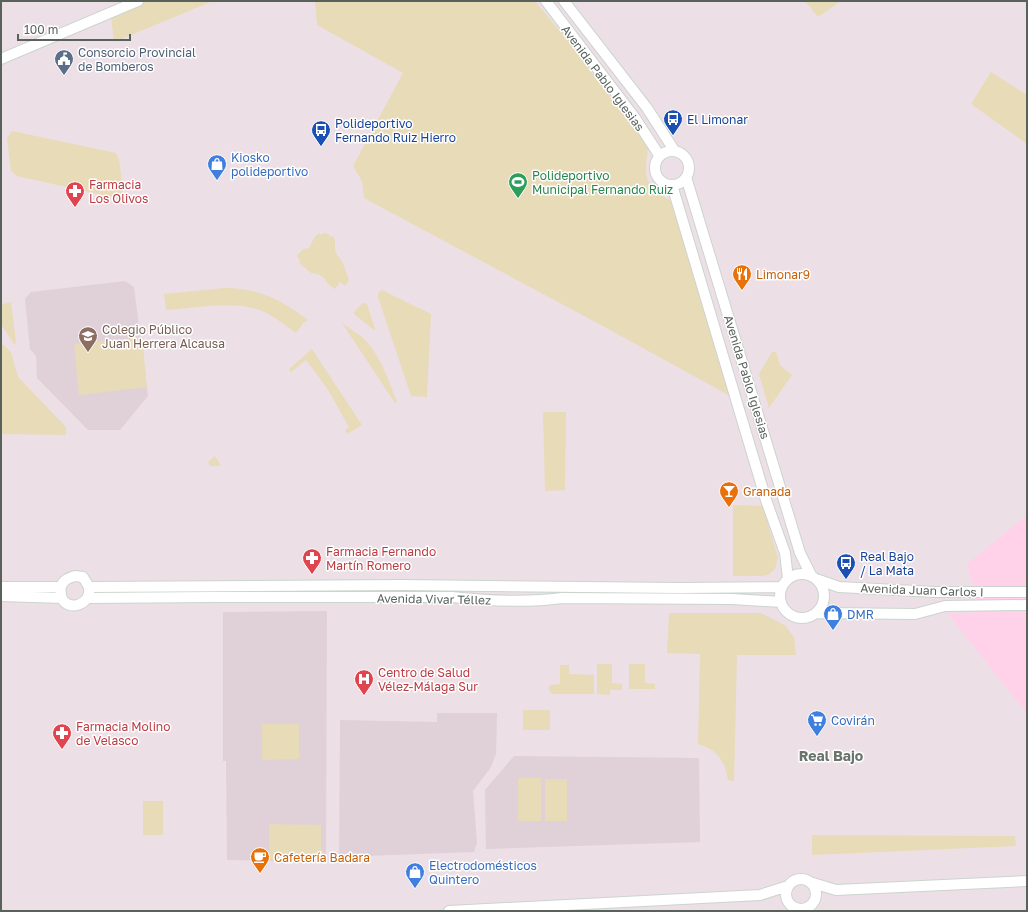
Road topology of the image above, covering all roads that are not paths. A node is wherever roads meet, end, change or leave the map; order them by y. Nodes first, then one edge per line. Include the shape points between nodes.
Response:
1 (138, 1) edge
2 (546, 1) edge
3 (564, 1) edge
4 (1, 59) edge
5 (674, 150) junction
6 (659, 155) junction
7 (686, 177) junction
8 (672, 185) junction
9 (815, 578) junction
10 (785, 583) junction
11 (61, 587) junction
12 (89, 587) junction
13 (1, 588) edge
14 (1027, 592) edge
15 (1, 596) edge
16 (62, 598) junction
17 (87, 598) junction
18 (781, 602) junction
19 (1027, 605) edge
20 (817, 613) junction
21 (1027, 881) edge
22 (813, 883) junction
23 (788, 886) junction
24 (836, 890) junction
25 (760, 895) junction
26 (787, 901) junction
27 (814, 903) junction
28 (449, 911) edge

1 - 4 street
2 - 6 street, Avenida Pablo Iglesias via 635,118
3 - 5 street, Avenida Pablo Iglesias via 647,108
5 - 6 street
5 - 7 street via 685,156 688,162 689,170
6 - 8 street via 654,168 656,174 660,180
7 - 8 street via 680,183
7 - 9 street, Avenida Pablo Iglesias via 800,553
8 - 10 street, Avenida Pablo Iglesias via 766,500 785,553
9 - 10 street via 799,574
9 - 14 street, Avenida Juan Carlos I via 839,587 935,592
9 - 20 street via 823,587 825,595
10 - 12 street, Avenida Vivar Téllez via 680,588 402,585
10 - 18 street via 780,594
11 - 12 street via 69,577 75,576 83,578
11 - 13 street
11 - 16 street
12 - 17 street
15 - 16 street
16 - 17 street via 69,605 76,606
17 - 18 street, Avenida Vivar Téllez via 452,597 540,601 562,598 732,599
18 - 20 street via 787,612 797,618 810,617
19 - 20 street, Avenida Juan Carlos I via 945,606 915,614
21 - 24 street
22 - 23 street via 801,878
22 - 24 street
22 - 27 street via 816,891
23 - 25 street
23 - 26 street
24 - 27 street
25 - 26 street
25 - 28 street
26 - 27 street via 800,909

